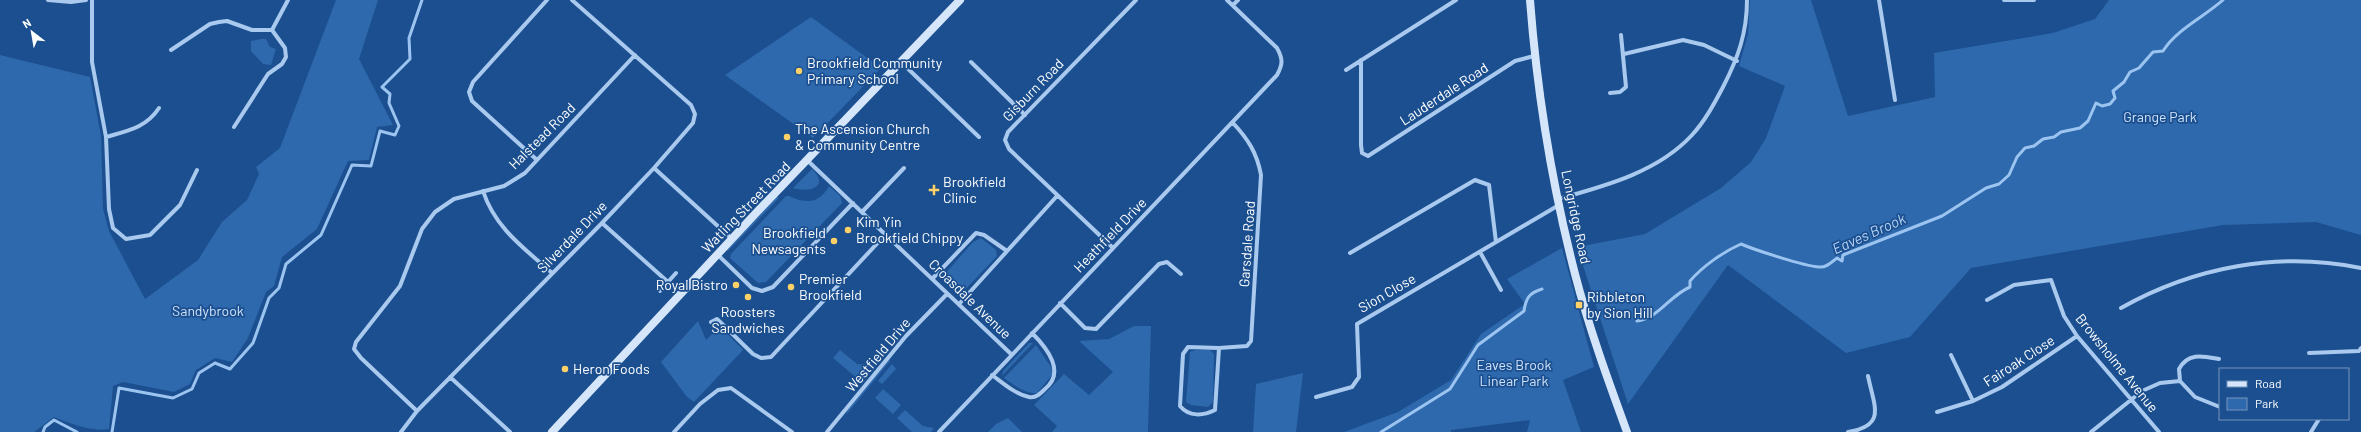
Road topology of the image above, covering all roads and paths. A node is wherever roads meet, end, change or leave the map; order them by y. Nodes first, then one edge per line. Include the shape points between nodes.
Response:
1 (48, 0) edge
2 (86, 0) edge
3 (92, 0) edge
4 (288, 0) edge
5 (547, 0) edge
6 (572, 0) edge
7 (960, 0) edge
8 (1136, 0) edge
9 (1227, 0) edge
10 (1238, 0) edge
11 (1456, 0) edge
12 (1530, 0) edge
13 (1747, 0) edge
14 (1879, 0) edge
15 (2004, 0) edge
16 (2034, 0) edge
17 (1233, 6) junction
18 (272, 30) junction
19 (1621, 36) dead end
20 (171, 50) dead end
21 (1624, 54) junction
22 (635, 55) junction
23 (1534, 56) junction
24 (1361, 60) junction
25 (1737, 61) junction
26 (902, 62) junction
27 (971, 62) dead end
28 (1346, 70) dead end
29 (1610, 93) dead end
30 (1895, 100) dead end
31 (158, 108) dead end
32 (1025, 115) junction
33 (1232, 123) junction
34 (234, 127) dead end
35 (106, 137) junction
36 (979, 137) dead end
37 (537, 160) junction
38 (808, 161) junction
39 (654, 168) junction
40 (904, 168) dead end
41 (197, 170) dead end
42 (483, 191) junction
43 (1057, 196) junction
44 (1559, 202) junction
45 (853, 203) junction
46 (862, 212) junction
47 (602, 223) junction
48 (886, 234) junction
49 (732, 238) junction
50 (1496, 242) junction
51 (1112, 247) junction
52 (1006, 251) junction
53 (1480, 252) junction
54 (1350, 253) dead end
55 (718, 255) junction
56 (2361, 268) edge
57 (552, 273) junction
58 (676, 274) dead end
59 (1181, 274) dead end
60 (933, 278) junction
61 (668, 282) junction
62 (660, 290) dead end
63 (1501, 290) dead end
64 (948, 294) junction
65 (1987, 300) dead end
66 (1060, 302) junction
67 (960, 303) junction
68 (2121, 308) dead end
69 (711, 322) dead end
70 (1032, 333) junction
71 (2076, 336) junction
72 (1220, 348) junction
73 (2360, 350) edge
74 (2309, 353) dead end
75 (1011, 354) junction
76 (1951, 354) dead end
77 (2220, 359) dead end
78 (992, 375) junction
79 (1868, 376) dead end
80 (450, 377) junction
81 (2180, 381) junction
82 (1316, 397) dead end
83 (1973, 401) junction
84 (2132, 401) junction
85 (2219, 407) edge
86 (417, 410) junction
87 (1937, 412) dead end
88 (2318, 420) edge
89 (401, 432) edge
90 (510, 432) edge
91 (552, 432) edge
92 (674, 432) edge
93 (792, 432) edge
94 (827, 432) edge
95 (939, 432) edge
96 (1627, 432) edge
97 (1848, 432) edge
98 (2091, 432) edge
99 (2159, 432) edge
100 (2311, 432) edge

1 - 2 street
3 - 35 street via 92,62
4 - 18 street
5 - 37 street via 473,82 469,92 472,101
6 - 22 street, Silverdale Drive
7 - 26 street, Watling Street Road
8 - 32 street, Gisburn Road
9 - 17 street
10 - 17 street
11 - 24 street
12 - 23 street, Longridge Road
13 - 25 street, Sion Close via 1745,32
14 - 30 street
15 - 16 street
17 - 33 street, Heathfield Drive via 1277,48 1283,64 1278,75
18 - 20 street via 252,30 228,21 219,22 210,24
18 - 34 street via 285,48 286,57 282,64 268,74
19 - 21 street
21 - 25 street via 1683,40 1704,45
21 - 29 street via 1626,87 1620,92
22 - 37 street, Halstead Road
22 - 39 street, Silverdale Drive via 691,105 695,114 693,123
23 - 24 street, Lauderdale Road via 1515,61 1368,156 1362,153 1361,145
23 - 44 street, Longridge Road
24 - 28 street
25 - 44 street, Sion Close via 1705,118 1680,146 1636,173
26 - 36 street
26 - 38 street, Watling Street Road
27 - 32 street
31 - 35 street via 152,118 138,128
32 - 43 street, Gisburn Road via 1008,132 1005,140
33 - 51 street, Heathfield Drive
33 - 72 street, Garsdale Road via 1247,138 1254,151 1259,164 1262,187 1251,341 1247,346
35 - 41 street via 108,209 114,228 126,239 150,235 180,205
37 - 42 street, Halstead Road via 525,173 504,186
38 - 45 street, Croasdale Avenue
38 - 49 street, Watling Street Road
39 - 47 street, Silverdale Drive
39 - 49 street
40 - 46 street
42 - 57 street via 489,210 505,230
42 - 86 street, Halstead Road via 454,199 435,212 422,229 400,286 356,342 354,350 361,358
43 - 51 street, Gisburn Road
43 - 52 street
44 - 50 street, Sion Close
44 - 96 street, Longridge Road via 1575,274
45 - 46 street, Croasdale Avenue
45 - 55 street via 773,287 762,291 752,288
46 - 48 street, Croasdale Avenue
47 - 57 street, Silverdale Drive
47 - 61 street
48 - 60 street, Croasdale Avenue
48 - 69 street via 771,356 761,358 717,319
49 - 55 street, Watling Street Road
50 - 53 street, Sion Close
50 - 54 street via 1489,185 1475,180
51 - 66 street, Heathfield Drive
52 - 60 street via 984,235 976,233
52 - 67 street
53 - 63 street
53 - 82 street, Sion Close via 1357,324 1359,377 1352,387
55 - 91 street, Watling Street Road
56 - 68 street via 2298,261 2241,265 2178,282
57 - 80 street, Silverdale Drive
58 - 61 street
59 - 66 street via 1167,262 1159,264 1096,329 1085,328
60 - 64 street, Croasdale Avenue
61 - 62 street
64 - 67 street, Croasdale Avenue
64 - 94 street, Westfield Drive via 906,336
65 - 71 street, Browsholme Avenue via 2014,285 2051,280 2064,316
66 - 70 street, Heathfield Drive
67 - 75 street, Croasdale Avenue
70 - 75 street, Heathfield Drive
70 - 78 street via 1044,345 1056,370 1049,386 1036,397 1030,397 1012,390
71 - 83 street, Fairoak Close via 2002,387
71 - 84 street, Browsholme Avenue
72 - 72 street, Garsdale Road via 1215,410 1206,414 1190,413 1180,406 1183,354 1188,347
73 - 74 street
75 - 78 street, Heathfield Drive
76 - 83 street, Fairoak Close
77 - 81 street via 2200,356 2188,358 2179,369
78 - 95 street, Heathfield Drive
79 - 97 street via 1875,411 1874,420 1864,429
80 - 86 street, Silverdale Drive
80 - 90 street
81 - 84 street via 2160,383 2142,391
81 - 85 street via 2195,397
83 - 87 street, Fairoak Close
84 - 98 street
84 - 99 street, Browsholme Avenue
86 - 89 street, Silverdale Drive
88 - 100 street
92 - 93 street via 700,404 718,390 731,388

